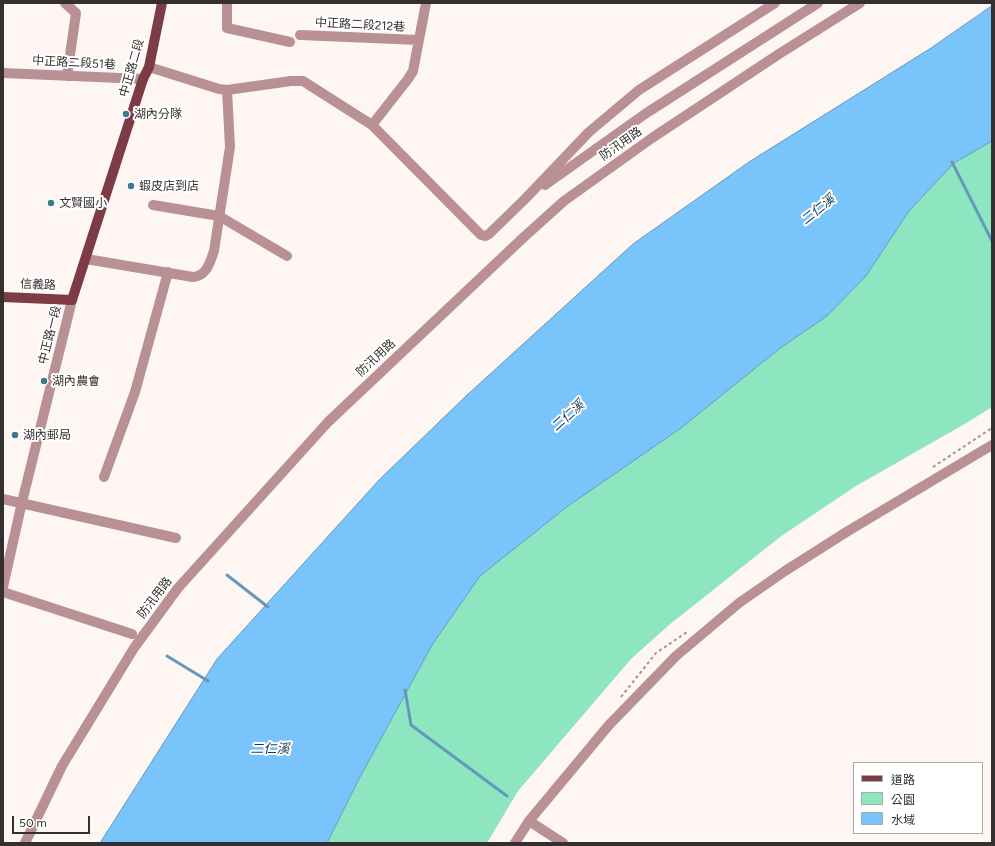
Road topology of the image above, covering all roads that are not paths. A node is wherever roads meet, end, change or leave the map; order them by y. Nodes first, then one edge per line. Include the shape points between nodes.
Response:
1 (64, 3) edge
2 (162, 3) edge
3 (227, 3) edge
4 (426, 3) edge
5 (775, 3) edge
6 (818, 3) edge
7 (860, 3) edge
8 (300, 35) dead end
9 (419, 40) junction
10 (290, 42) dead end
11 (148, 68) junction
12 (3, 73) edge
13 (67, 76) junction
14 (143, 79) junction
15 (227, 90) junction
16 (372, 125) junction
17 (525, 199) junction
18 (153, 205) dead end
19 (219, 216) junction
20 (287, 256) dead end
21 (86, 259) junction
22 (168, 272) junction
23 (3, 297) edge
24 (72, 300) junction
25 (992, 445) edge
26 (104, 477) dead end
27 (3, 498) edge
28 (22, 502) junction
29 (176, 538) dead end
30 (3, 587) edge
31 (3, 592) edge
32 (132, 634) dead end
33 (529, 821) junction
34 (25, 843) edge
35 (514, 843) edge
36 (563, 843) edge

1 - 13 street via 76,13
2 - 11 main road, 中正路二段
3 - 10 street via 227,28
4 - 9 street, 中正路二段212巷
5 - 17 street via 639,90 589,132
6 - 17 street via 645,114
7 - 34 street, 防汛用路 via 666,129 564,201 328,422 178,588 134,648 62,766
8 - 9 street, 中正路二段212巷
9 - 16 street, 中正路二段212巷 via 413,71
11 - 14 main road, 中正路二段
11 - 15 street
12 - 13 street, 中正路二段51巷
13 - 14 street, 中正路二段51巷
14 - 21 main road, 中正路二段
15 - 16 street via 303,81
15 - 19 street via 230,147
16 - 17 street via 481,235 489,234
18 - 19 street
19 - 20 street
19 - 22 street via 214,251 204,272 199,277 193,277
21 - 22 street
21 - 24 main road, 中正路二段
22 - 26 street via 135,392
23 - 24 main road, 信義路
24 - 28 street, 中正路一段
25 - 33 street via 848,531 739,603 676,656 609,725
27 - 28 street
28 - 29 street
28 - 30 street, 中正路一段
31 - 32 street
33 - 35 street
33 - 36 street

